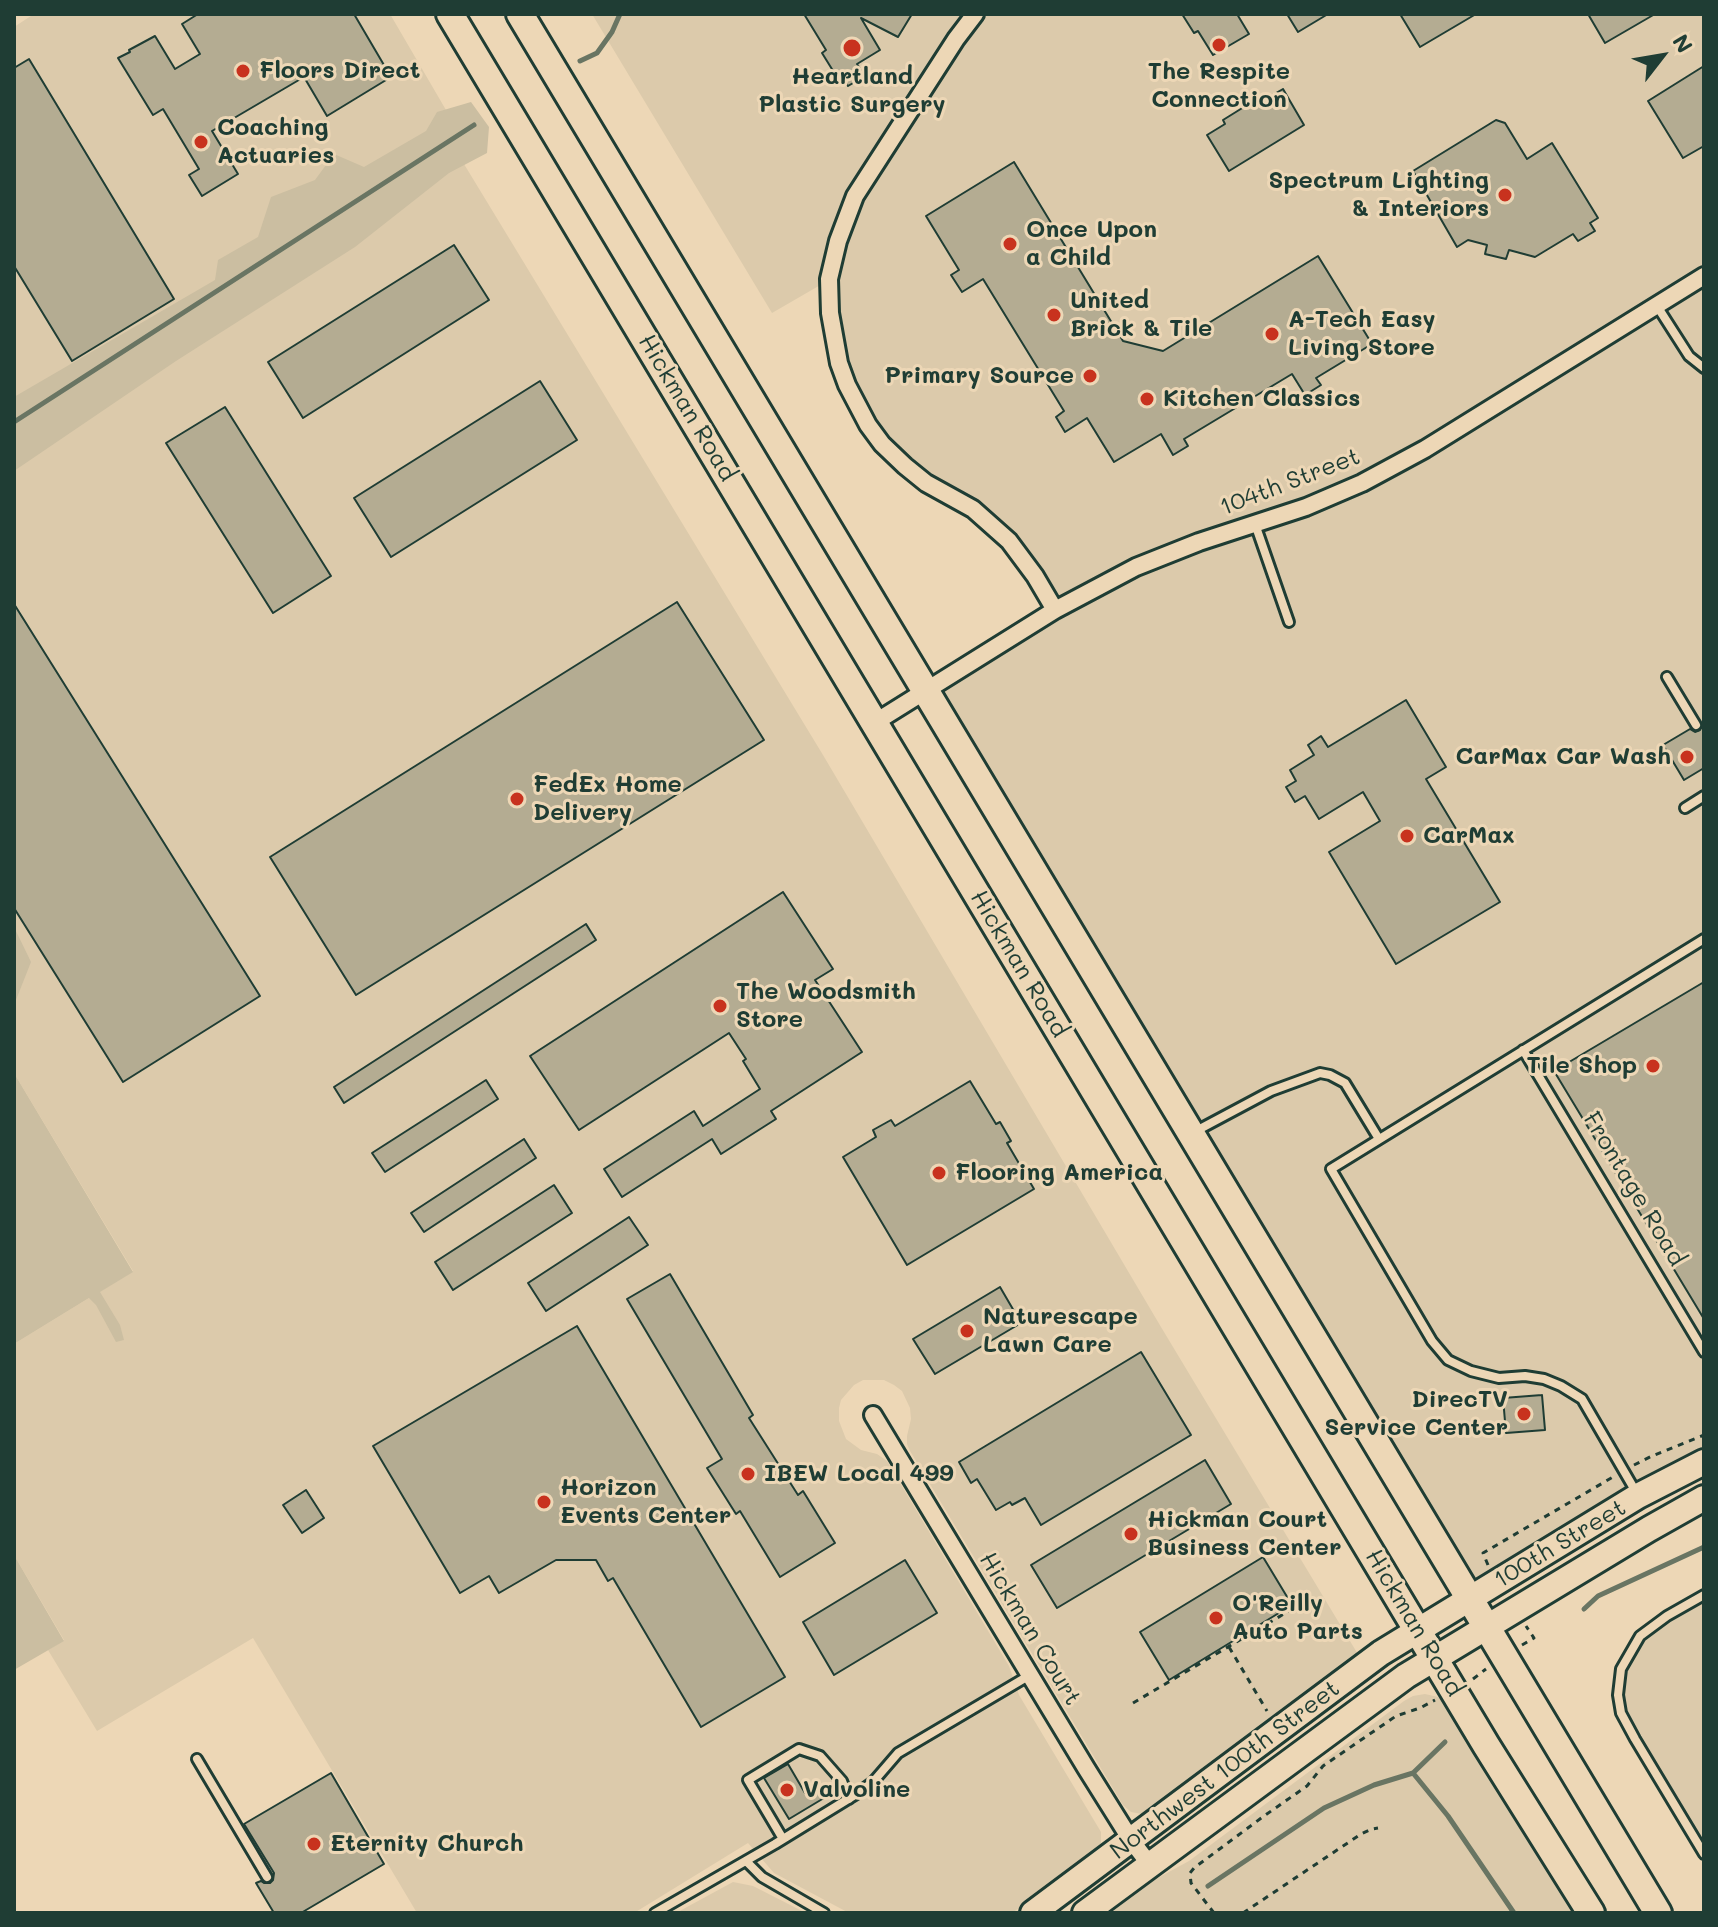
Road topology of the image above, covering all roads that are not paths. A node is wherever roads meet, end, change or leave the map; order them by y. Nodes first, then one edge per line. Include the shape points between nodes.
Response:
1 (450, 14) edge
2 (520, 14) edge
3 (975, 14) edge
4 (1704, 276) edge
5 (1657, 306) junction
6 (1704, 368) edge
7 (1255, 524) junction
8 (1055, 610) junction
9 (1289, 622) dead end
10 (1667, 677) dead end
11 (926, 691) junction
12 (874, 723) junction
13 (1696, 725) dead end
14 (1704, 796) edge
15 (1685, 808) dead end
16 (1704, 939) edge
17 (1523, 1050) junction
18 (1191, 1133) junction
19 (1379, 1139) junction
20 (1704, 1352) edge
21 (873, 1415) dead end
22 (1704, 1462) edge
23 (1638, 1496) junction
24 (1704, 1498) edge
25 (1704, 1595) edge
26 (1470, 1599) junction
27 (1486, 1626) junction
28 (1418, 1629) junction
29 (1435, 1657) junction
30 (1030, 1675) junction
31 (197, 1759) dead end
32 (849, 1799) junction
33 (783, 1839) junction
34 (1131, 1840) junction
35 (1704, 1854) edge
36 (746, 1861) junction
37 (1150, 1865) junction
38 (267, 1877) dead end
39 (655, 1913) edge
40 (824, 1913) edge
41 (1033, 1913) edge
42 (1085, 1913) edge
43 (1591, 1913) edge
44 (1658, 1913) edge

1 - 12 main road, Hickman Road
2 - 11 main road
3 - 8 street via 855,196 829,279 832,330 847,385 882,444 926,483 973,509 1009,541
4 - 5 street, 104th Street
5 - 6 lane via 1689,356
5 - 7 street, 104th Street via 1425,449 1327,499
7 - 8 street, 104th Street via 1136,567
7 - 9 lane
8 - 11 street, 104th Street
10 - 13 lane
11 - 12 street, 104th Street
11 - 18 main road
12 - 28 main road, Hickman Road
14 - 15 lane
16 - 17 lane
17 - 19 lane
17 - 20 lane, Frontage Road
18 - 19 lane via 1271,1091 1320,1073 1345,1083
18 - 26 main road
19 - 23 lane via 1331,1169 1432,1341 1448,1360 1471,1371 1544,1379 1582,1399
21 - 30 street, Hickman Court
22 - 23 main road, 100th Street
23 - 26 main road, 100th Street
24 - 27 main road, 100th Street
25 - 35 lane via 1640,1636 1621,1669 1618,1695 1635,1739
26 - 27 main road
26 - 28 main road, 100th Street
27 - 29 main road, 100th Street
27 - 44 main road
28 - 29 main road, Hickman Road
28 - 34 main road, Northwest 100th Street
29 - 37 main road, Northwest 100th Street
29 - 43 main road, Hickman Road
30 - 32 lane via 898,1753 873,1782
30 - 34 street, Hickman Court
31 - 38 lane
32 - 33 lane
32 - 33 lane via 842,1781 820,1756 799,1749 748,1780
33 - 36 lane
34 - 37 street, Hickman Court
34 - 41 main road, Northwest 100th Street
36 - 39 lane
36 - 40 lane via 762,1877
37 - 42 main road, Northwest 100th Street

